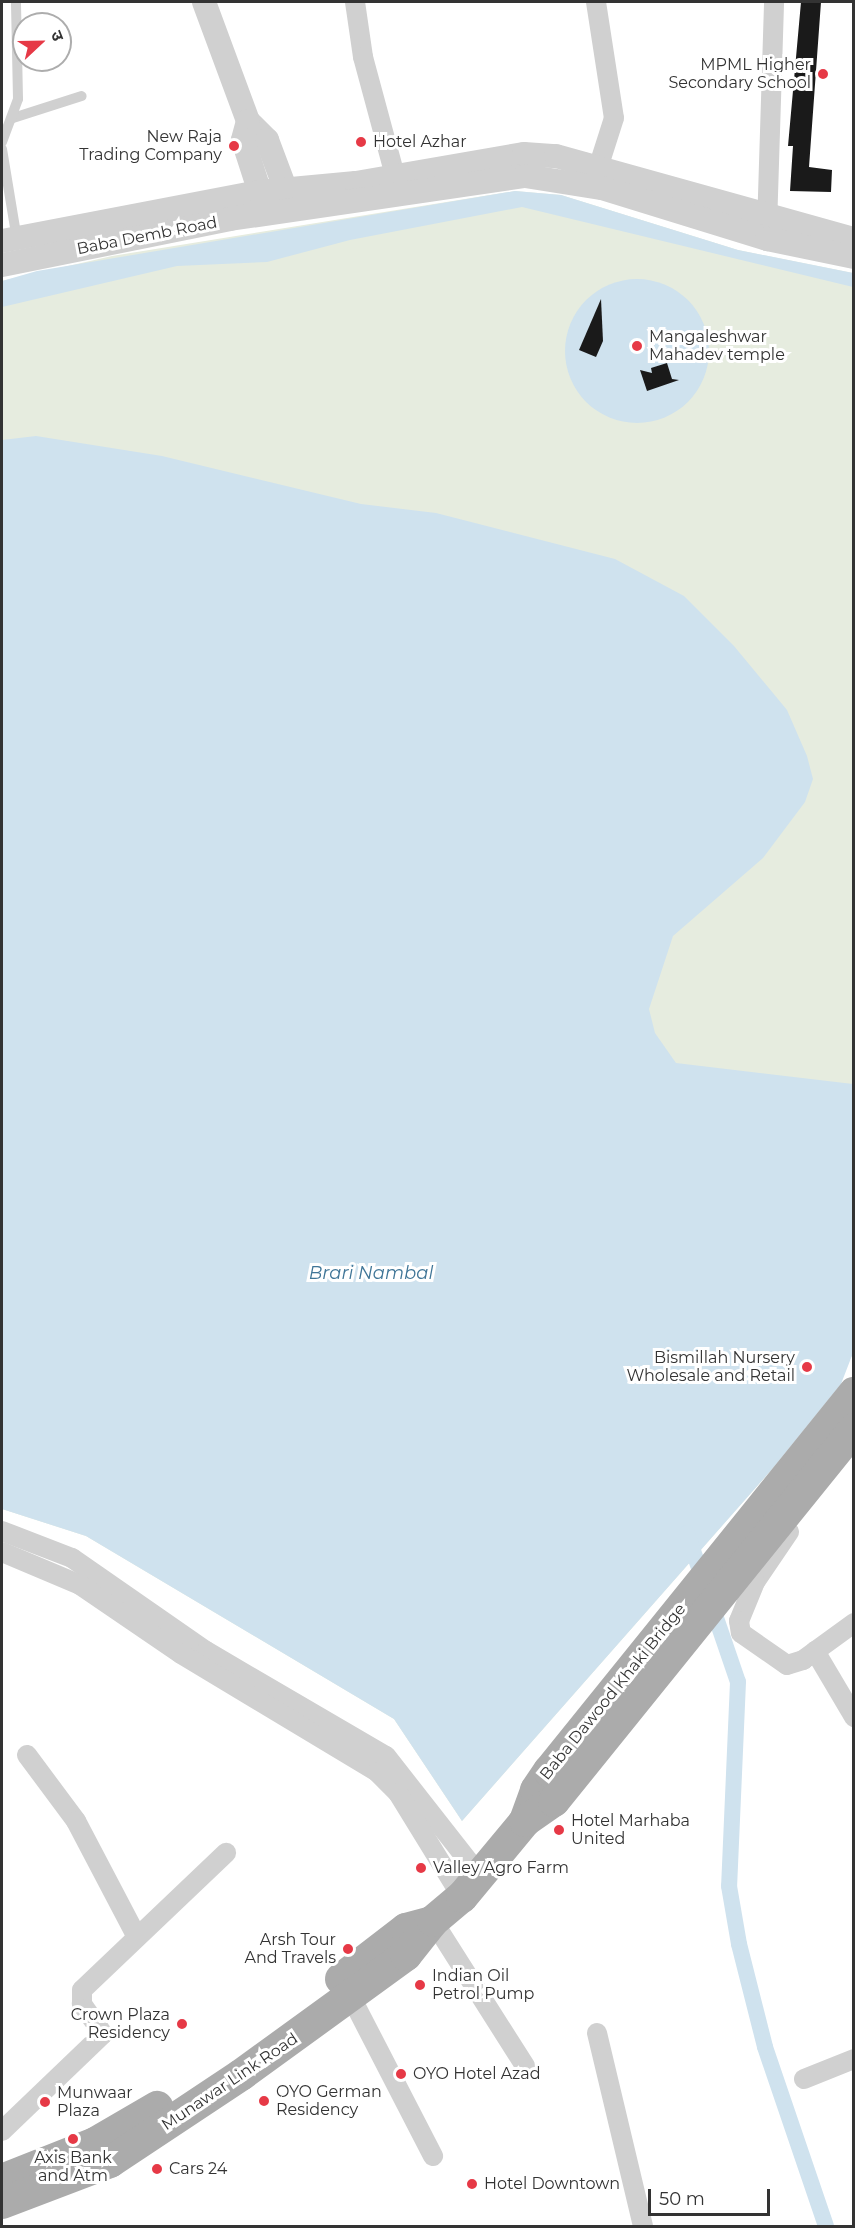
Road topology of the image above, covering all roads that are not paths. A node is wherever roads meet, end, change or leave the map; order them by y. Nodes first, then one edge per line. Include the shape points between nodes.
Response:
1 (16, 2) edge
2 (204, 2) edge
3 (355, 2) edge
4 (596, 2) edge
5 (774, 2) edge
6 (82, 96) dead end
7 (14, 118) junction
8 (248, 121) junction
9 (2, 142) edge
10 (2, 148) edge
11 (598, 168) junction
12 (395, 176) junction
13 (289, 200) junction
14 (263, 203) junction
15 (767, 229) junction
16 (854, 239) edge
17 (10, 251) edge
18 (854, 257) edge
19 (854, 1393) edge
20 (854, 1429) edge
21 (854, 1447) edge
22 (2, 1532) edge
23 (2, 1552) edge
24 (854, 1623) edge
25 (815, 1651) junction
26 (854, 1717) edge
27 (27, 1755) dead end
28 (558, 1778) junction
29 (525, 1821) joint
30 (226, 1853) dead end
31 (471, 1887) junction
32 (433, 1921) junction
33 (137, 1938) junction
34 (351, 1997) junction
35 (597, 2033) dead end
36 (854, 2059) edge
37 (525, 2066) dead end
38 (804, 2079) dead end
39 (2, 2131) edge
40 (433, 2156) dead end
41 (2, 2180) edge
42 (2, 2203) edge
43 (643, 2226) edge

1 - 7 lane via 19,79
2 - 8 street
3 - 12 street via 363,57
4 - 11 street via 614,118
5 - 15 street
6 - 7 lane
7 - 9 lane
8 - 13 street via 267,140
8 - 14 street via 243,140
10 - 17 lane
11 - 12 street via 556,156 524,154
11 - 15 street
12 - 13 street
13 - 14 street, Baba Demb Road
13 - 15 street via 496,178 558,178
14 - 17 street, Baba Demb Road
15 - 16 street
15 - 18 street
19 - 28 main road, Baba Dawood Khaki Bridge
20 - 28 main road, Baba Dawood Khaki Bridge
21 - 25 street via 755,1582 739,1622 741,1633 781,1665 793,1665
22 - 31 street via 72,1558 207,1651 364,1740 408,1779
23 - 31 street via 80,1585 181,1654 377,1772
24 - 25 street
25 - 26 street
27 - 33 street via 76,1821
28 - 29 main road, Baba Dawood Khaki Bridge via 542,1813
29 - 31 main road, Munawar Link Road
30 - 33 street
31 - 32 main road, Munawar Link Road
32 - 34 main road, Munawar Link Road via 406,1955
32 - 37 street
32 - 41 main road, Munawar Link Road via 391,1938 334,1984 129,2125 55,2162
33 - 39 street via 80,1993 103,2034
34 - 40 street
34 - 42 main road, Munawar Link Road via 110,2162
35 - 43 street
36 - 38 street

